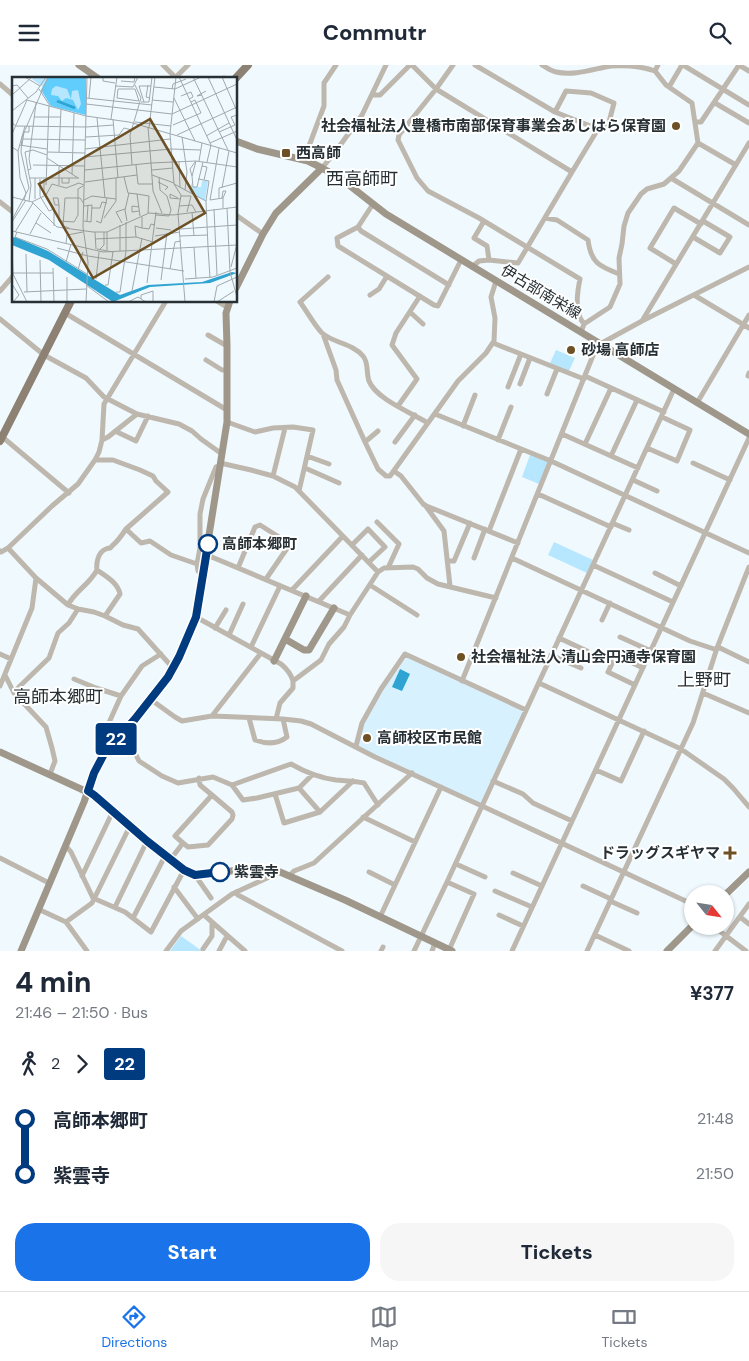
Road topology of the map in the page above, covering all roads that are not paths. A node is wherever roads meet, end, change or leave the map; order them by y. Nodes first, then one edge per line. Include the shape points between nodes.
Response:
1 (79, 65) edge
2 (163, 65) edge
3 (188, 65) edge
4 (248, 65) edge
5 (336, 65) edge
6 (386, 65) edge
7 (411, 65) edge
8 (453, 65) edge
9 (475, 65) edge
10 (566, 65) edge
11 (658, 65) edge
12 (683, 65) edge
13 (739, 65) edge
14 (544, 66) edge
15 (611, 66) edge
16 (655, 71) junction
17 (749, 71) edge
18 (566, 73) junction
19 (96, 77) edge
20 (174, 77) edge
21 (176, 77) edge
22 (237, 77) edge
23 (0, 84) edge
24 (669, 87) junction
25 (436, 89) junction
26 (723, 90) junction
27 (12, 93) edge
28 (372, 95) junction
29 (715, 103) junction
30 (749, 105) edge
31 (555, 112) junction
32 (695, 123) junction
33 (749, 123) edge
34 (598, 129) junction
35 (238, 142) edge
36 (698, 143) junction
37 (749, 143) edge
38 (308, 161) junction
39 (736, 165) junction
40 (322, 168) junction
41 (572, 172) junction
42 (671, 178) junction
43 (0, 202) edge
44 (373, 204) junction
45 (713, 204) junction
46 (12, 211) edge
47 (238, 216) edge
48 (545, 217) junction
49 (484, 221) junction
50 (702, 222) junction
51 (749, 225) edge
52 (358, 227) junction
53 (263, 234) junction
54 (693, 237) junction
55 (527, 247) junction
56 (461, 260) junction
57 (488, 260) junction
58 (676, 264) junction
59 (472, 267) junction
60 (749, 267) edge
61 (619, 274) junction
62 (387, 276) junction
63 (12, 277) edge
64 (328, 277) dead end
65 (496, 281) junction
66 (238, 284) edge
67 (448, 285) junction
68 (0, 291) edge
69 (370, 295) dead end
70 (694, 295) junction
71 (420, 296) junction
72 (70, 303) edge
73 (165, 303) edge
74 (228, 304) edge
75 (410, 312) junction
76 (65, 313) junction
77 (749, 315) edge
78 (0, 319) edge
79 (642, 321) junction
80 (423, 324) dead end
81 (584, 324) junction
82 (743, 324) junction
83 (749, 328) edge
84 (581, 333) junction
85 (323, 334) junction
86 (208, 335) dead end
87 (493, 343) junction
88 (599, 344) junction
89 (228, 346) junction
90 (134, 354) junction
91 (521, 354) junction
92 (44, 355) junction
93 (530, 358) junction
94 (206, 360) dead end
95 (557, 369) junction
96 (227, 370) junction
97 (584, 378) junction
98 (520, 384) dead end
99 (508, 387) dead end
100 (611, 388) junction
101 (674, 389) junction
102 (547, 394) dead end
103 (475, 395) dead end
104 (108, 398) junction
105 (637, 400) junction
106 (697, 403) junction
107 (398, 406) junction
108 (511, 407) dead end
109 (228, 410) junction
110 (137, 414) junction
111 (435, 414) junction
112 (415, 415) junction
113 (663, 415) junction
114 (148, 416) junction
115 (226, 422) junction
116 (428, 423) junction
117 (463, 426) junction
118 (285, 427) junction
119 (115, 431) junction
120 (378, 431) dead end
121 (562, 434) junction
122 (749, 434) edge
123 (1, 438) edge
124 (749, 438) edge
125 (102, 440) junction
126 (498, 440) junction
127 (365, 442) junction
128 (395, 442) dead end
129 (585, 444) junction
130 (648, 448) junction
131 (521, 449) junction
132 (222, 454) junction
133 (307, 456) junction
134 (611, 456) junction
135 (95, 460) junction
136 (551, 461) junction
137 (693, 463) dead end
138 (328, 464) dead end
139 (220, 465) junction
140 (305, 468) junction
141 (638, 468) junction
142 (394, 471) junction
143 (273, 476) junction
144 (632, 480) junction
145 (730, 480) junction
146 (339, 483) dead end
147 (299, 491) junction
148 (657, 491) dead end
149 (69, 493) junction
150 (538, 493) junction
151 (625, 496) junction
152 (424, 505) junction
153 (377, 522) dead end
154 (470, 523) junction
155 (612, 525) junction
156 (126, 529) junction
157 (487, 530) junction
158 (629, 530) dead end
159 (706, 533) junction
160 (343, 536) junction
161 (518, 543) junction
162 (352, 545) junction
163 (8, 547) junction
164 (0, 551) edge
165 (749, 553) edge
166 (207, 555) junction
167 (362, 555) junction
168 (474, 558) dead end
169 (512, 558) junction
170 (448, 561) junction
171 (369, 562) junction
172 (198, 564) junction
173 (593, 565) junction
174 (749, 567) edge
175 (238, 568) junction
176 (388, 568) junction
177 (97, 570) junction
178 (378, 572) junction
179 (654, 573) dead end
180 (204, 575) junction
181 (36, 578) junction
182 (266, 579) junction
183 (280, 585) junction
184 (370, 585) junction
185 (450, 586) junction
186 (681, 586) junction
187 (292, 590) junction
188 (582, 590) junction
189 (306, 596) junction
190 (496, 598) junction
191 (319, 601) junction
192 (673, 602) junction
193 (610, 603) junction
194 (243, 604) dead end
195 (68, 605) junction
196 (334, 608) junction
197 (78, 609) junction
198 (226, 610) dead end
199 (350, 615) junction
200 (417, 615) dead end
201 (105, 616) junction
202 (196, 617) junction
203 (602, 620) dead end
204 (662, 627) junction
205 (215, 628) junction
206 (228, 635) junction
207 (620, 637) dead end
208 (285, 639) junction
209 (559, 639) junction
210 (250, 647) junction
211 (717, 648) junction
212 (587, 651) dead end
213 (651, 651) junction
214 (261, 653) junction
215 (0, 654) edge
216 (161, 654) junction
217 (552, 655) junction
218 (11, 659) junction
219 (274, 661) junction
220 (749, 663) edge
221 (173, 668) junction
222 (581, 668) dead end
223 (643, 668) junction
224 (5, 675) junction
225 (74, 679) dead end
226 (293, 681) junction
227 (462, 681) junction
228 (539, 683) junction
229 (635, 685) junction
230 (0, 686) edge
231 (14, 693) junction
232 (703, 693) junction
233 (121, 696) junction
234 (150, 699) junction
235 (526, 711) junction
236 (749, 713) edge
237 (212, 716) junction
238 (249, 718) junction
239 (276, 719) junction
240 (283, 719) junction
241 (619, 720) junction
242 (107, 727) junction
243 (644, 731) junction
244 (100, 733) dead end
245 (119, 737) junction
246 (356, 746) junction
247 (681, 749) junction
248 (0, 752) edge
249 (596, 770) junction
250 (412, 773) junction
251 (50, 774) junction
252 (312, 775) junction
253 (199, 778) junction
254 (353, 781) junction
255 (493, 781) junction
256 (232, 785) junction
257 (441, 787) junction
258 (299, 788) junction
259 (88, 791) junction
260 (275, 794) junction
261 (212, 795) junction
262 (378, 805) junction
263 (482, 806) junction
264 (749, 807) edge
265 (113, 811) junction
266 (320, 812) junction
267 (364, 817) junction
268 (572, 821) junction
269 (131, 826) junction
270 (147, 841) junction
271 (415, 842) junction
272 (183, 843) junction
273 (562, 843) junction
274 (66, 846) junction
275 (0, 858) edge
276 (168, 858) junction
277 (456, 864) junction
278 (184, 870) junction
279 (280, 872) junction
280 (369, 872) dead end
281 (624, 872) junction
282 (749, 872) edge
283 (513, 873) dead end
284 (195, 875) junction
285 (290, 875) junction
286 (82, 876) junction
287 (485, 877) dead end
288 (448, 882) junction
289 (49, 883) junction
290 (395, 885) junction
291 (583, 886) dead end
292 (734, 886) edge
293 (174, 887) junction
294 (542, 887) junction
295 (495, 891) dead end
296 (236, 893) junction
297 (211, 898) dead end
298 (95, 899) junction
299 (610, 900) junction
300 (684, 901) edge
301 (749, 906) edge
302 (115, 907) junction
303 (532, 907) junction
304 (38, 909) junction
305 (637, 913) dead end
306 (204, 915) junction
307 (499, 915) dead end
308 (380, 917) junction
309 (740, 917) junction
310 (133, 918) junction
311 (198, 919) junction
312 (66, 922) junction
313 (212, 923) junction
314 (749, 924) edge
315 (523, 927) junction
316 (684, 934) edge
317 (594, 935) junction
318 (227, 936) junction
319 (726, 936) junction
320 (421, 937) junction
321 (435, 943) junction
322 (203, 949) dead end
323 (334, 949) edge
324 (450, 950) edge
325 (20, 951) edge
326 (87, 951) edge
327 (166, 951) edge
328 (219, 951) edge
329 (245, 951) edge
330 (342, 951) edge
331 (414, 951) edge
332 (432, 951) edge
333 (512, 951) edge
334 (587, 951) edge
335 (629, 951) edge
336 (667, 951) edge
337 (715, 951) edge
338 (746, 951) edge

1 - 19 street
2 - 20 street
3 - 21 street
4 - 22 main road
5 - 38 street via 324,83 324,106 306,154
6 - 28 street
7 - 25 street
7 - 28 street via 380,95
8 - 25 street
9 - 31 street
10 - 18 street
11 - 16 street
12 - 24 street
12 - 26 street
13 - 17 street
13 - 26 street
14 - 18 street via 554,72
15 - 16 street via 635,66
15 - 18 street
16 - 24 street
23 - 27 street
24 - 32 street via 692,103
25 - 41 street
25 - 49 street via 398,140 417,178 428,191
26 - 29 street
26 - 30 street
28 - 40 street via 362,115
29 - 32 street via 701,122
29 - 33 street
31 - 34 street
31 - 34 street via 566,91 590,93 614,103 609,122
32 - 36 street
34 - 41 street
35 - 38 street, 伊古部南栄線
36 - 39 street
36 - 42 street
37 - 39 street
38 - 40 street, 伊古部南栄線
39 - 45 street
40 - 44 street, 伊古部南栄線
40 - 53 street via 281,207
41 - 48 street
42 - 45 street
42 - 61 street via 647,189 628,213
43 - 46 street
44 - 52 street
44 - 56 street, 伊古部南栄線
45 - 50 street
45 - 51 street
47 - 53 street
48 - 55 street
48 - 61 street via 557,220 588,240 594,259 601,267
49 - 55 street
49 - 57 street via 474,238 487,247
50 - 54 street
50 - 54 street via 730,237 720,253
50 - 58 street via 674,208 650,248
52 - 62 street via 337,238 338,246
52 - 67 street
53 - 66 street
54 - 58 street
55 - 57 street via 518,263
55 - 81 street via 580,279 578,310
56 - 59 street, 伊古部南栄線
56 - 67 street
57 - 59 street via 479,261
58 - 79 street
59 - 65 street, 伊古部南栄線
60 - 70 street
61 - 81 street via 620,284 610,307
62 - 69 street via 380,289
62 - 71 street
63 - 68 street
64 - 85 street via 300,302
65 - 84 street, 伊古部南栄線
65 - 87 street via 490,297 495,318
67 - 71 street via 438,306
70 - 79 street
70 - 82 street
71 - 75 street
72 - 76 main road
73 - 90 street
74 - 89 street
75 - 80 street
75 - 107 street via 392,345 417,379
76 - 90 street
76 - 92 main road
77 - 82 street
78 - 92 street
79 - 88 street
81 - 84 street
82 - 83 street
82 - 106 street
84 - 88 street, 伊古部南栄線
85 - 107 street via 346,343 363,356 374,389
85 - 127 street via 337,380
86 - 89 street
87 - 91 street
87 - 111 street via 458,381
88 - 97 street
88 - 101 street, 伊古部南栄線
89 - 96 street
90 - 104 street
90 - 109 street
91 - 93 street
91 - 99 street
92 - 104 street via 86,378
92 - 123 main road
93 - 95 street
93 - 98 street
94 - 96 street
95 - 97 street
95 - 102 street
96 - 109 street
97 - 100 street
97 - 121 street
100 - 105 street
100 - 129 street
101 - 106 street, 伊古部南栄線
101 - 113 street
103 - 117 street
104 - 110 street
104 - 125 street via 104,405
105 - 113 street
105 - 134 street
106 - 122 street, 伊古部南栄線
107 - 112 street
108 - 126 street
109 - 115 street
110 - 114 street
110 - 119 street
111 - 116 street
111 - 117 street
112 - 116 street
112 - 128 street
113 - 130 street
113 - 130 street via 690,430 677,461
114 - 119 street via 136,441
114 - 132 street via 179,424
115 - 118 street via 255,432
115 - 132 street
116 - 142 street
117 - 126 street
118 - 133 street via 313,430
118 - 143 street
119 - 125 street
120 - 127 street
121 - 129 street
121 - 136 street
123 - 149 street
124 - 145 street
125 - 135 street
126 - 131 street
127 - 142 street via 378,469 386,476
129 - 134 street
130 - 141 street
131 - 136 street
131 - 157 street
132 - 139 street
133 - 138 street
133 - 140 street
134 - 141 street
135 - 149 street
135 - 156 street via 113,460 140,470 153,477 168,492
136 - 150 street
136 - 151 street
137 - 145 street
139 - 143 street
139 - 166 street
139 - 172 street via 216,467 203,499
140 - 146 street
140 - 147 street
141 - 144 street
142 - 152 street
143 - 147 street
144 - 148 street
144 - 151 street
145 - 159 street
147 - 160 street
149 - 163 street
150 - 155 street
150 - 161 street
151 - 155 street
151 - 159 street
152 - 154 street
152 - 170 street via 444,531
153 - 176 street via 399,544
154 - 157 street
154 - 170 street via 454,561
155 - 158 street
155 - 173 street
156 - 172 street via 141,543 150,541 171,555
156 - 177 street via 100,555
157 - 161 street
157 - 168 street
159 - 165 street
159 - 186 street
160 - 162 street
160 - 187 street
161 - 169 street
162 - 167 street
162 - 171 street via 368,529 385,547
163 - 164 street
163 - 181 street
166 - 175 street
166 - 180 street
167 - 171 street
167 - 191 street
169 - 188 street
169 - 190 street
170 - 185 street
171 - 178 street
172 - 180 street via 198,571
173 - 188 street
173 - 192 street
174 - 211 street
175 - 182 street
175 - 182 street via 255,527 260,525 290,544
176 - 178 street
176 - 185 street via 413,567 438,584
177 - 195 street
177 - 201 street via 110,579 120,594
178 - 184 street
179 - 186 street
180 - 202 street
181 - 195 street
181 - 218 street via 32,608
182 - 183 street
183 - 187 street
183 - 210 street
184 - 199 street
184 - 200 street
185 - 190 street
186 - 192 street
187 - 189 street
188 - 193 street
188 - 209 street
189 - 191 street
189 - 208 street
190 - 227 street
191 - 196 street
192 - 204 street
193 - 203 street
193 - 204 street
194 - 206 street
195 - 197 street
196 - 199 street
196 - 208 street via 309,651
197 - 201 street
197 - 231 street via 58,633 49,659
198 - 205 street
199 - 226 street via 321,660
201 - 216 street via 138,629
202 - 205 street
202 - 221 street
204 - 211 street via 690,641
204 - 213 street
205 - 206 street
206 - 210 street
207 - 213 street
208 - 219 street
209 - 212 street
209 - 217 street
210 - 214 street
211 - 220 street
211 - 232 street
213 - 223 street
214 - 219 street
214 - 237 street
215 - 218 street
216 - 221 street
216 - 233 street via 142,667
217 - 222 street
217 - 228 street
218 - 224 street
219 - 226 street via 286,669
221 - 234 street
223 - 229 street
223 - 229 street via 616,655 608,672
224 - 230 street
224 - 231 street
225 - 233 street
226 - 239 street via 293,688 280,703
227 - 235 street
227 - 246 street via 405,654 362,723
228 - 235 street
228 - 241 street
229 - 241 street
231 - 251 street via 46,727 55,761
232 - 236 street
232 - 247 street
233 - 242 street
234 - 237 street via 182,721
234 - 245 street
235 - 255 street
237 - 238 street
238 - 239 street
238 - 240 street via 255,740 275,743 287,737
239 - 240 street
240 - 246 street via 311,724
241 - 243 street
241 - 249 street
242 - 244 street
242 - 245 street
243 - 247 street
243 - 249 street via 621,781
245 - 253 street via 139,761 162,776 178,783
245 - 259 street via 99,761
246 - 250 street
247 - 264 street via 724,779
247 - 281 street
248 - 251 street
249 - 268 street
250 - 257 street
250 - 262 street
251 - 259 street
252 - 254 street
252 - 256 street via 291,764
252 - 258 street
253 - 256 street via 212,777
253 - 261 street via 200,785
254 - 262 street via 364,783
254 - 266 street
255 - 263 street
255 - 268 street
256 - 260 street via 243,800
257 - 263 street
257 - 271 street
258 - 260 street
258 - 266 street
259 - 265 street
259 - 274 street
260 - 266 street via 284,823
261 - 272 street via 175,836
261 - 272 street via 232,812 232,819 208,845 188,847
262 - 267 street
263 - 273 street
263 - 277 street
265 - 269 street
265 - 286 street
267 - 271 street
267 - 285 street via 314,863
268 - 273 street
269 - 270 street
269 - 298 street
270 - 276 street
270 - 302 street
271 - 290 street
272 - 276 street
273 - 281 street
273 - 294 street
274 - 286 street
274 - 289 street
275 - 289 street
276 - 278 street
276 - 310 street
277 - 287 street
277 - 288 street
278 - 284 street
278 - 293 street
279 - 284 street via 258,868
279 - 285 street
279 - 296 street
280 - 290 street
281 - 299 street
281 - 300 street
282 - 292 street
283 - 294 street
284 - 297 street
285 - 308 street
286 - 298 street
288 - 320 street
288 - 324 street via 474,894
289 - 304 street
290 - 308 street
291 - 299 street
293 - 310 street via 151,932
293 - 311 street
294 - 303 street
295 - 303 street
296 - 306 street
296 - 323 street
298 - 302 street
298 - 312 street
299 - 305 street
299 - 317 street
301 - 309 street
302 - 310 street
303 - 315 street
304 - 312 street
304 - 325 street
306 - 311 street
306 - 313 street
307 - 315 street
308 - 320 street
309 - 314 street
309 - 319 street
311 - 327 street via 181,931
312 - 326 street
313 - 318 street
313 - 322 street via 212,936
315 - 333 street
316 - 336 street
317 - 334 street
317 - 335 street
318 - 328 street
318 - 329 street
319 - 337 street
319 - 338 street
320 - 321 street
320 - 331 street
321 - 324 street
321 - 332 street
323 - 330 street

